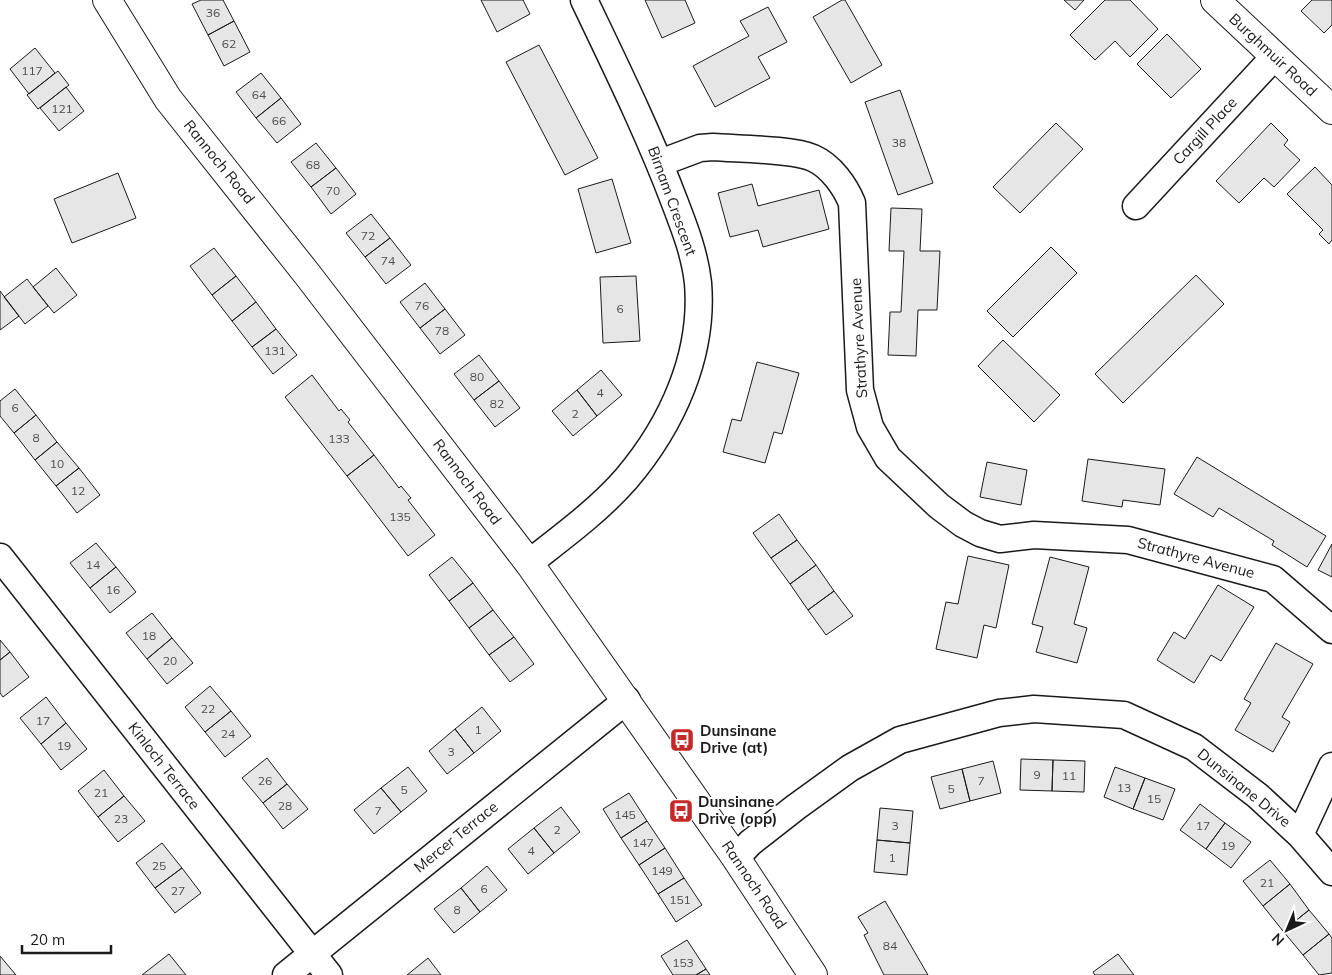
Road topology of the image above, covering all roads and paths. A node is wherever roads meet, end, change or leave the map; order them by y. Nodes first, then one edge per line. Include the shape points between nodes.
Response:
1 (107, 0) edge
2 (584, 0) edge
3 (1227, 4) edge
4 (1275, 56) junction
5 (1332, 110) edge
6 (660, 163) junction
7 (1136, 206) dead end
8 (0, 556) edge
9 (529, 563) junction
10 (1332, 630) edge
11 (627, 700) junction
12 (1332, 766) edge
13 (1300, 835) junction
14 (736, 858) junction
15 (1332, 872) edge
16 (312, 954) junction
17 (286, 975) edge
18 (329, 975) edge
19 (813, 975) edge

1 - 9 street, Rannoch Road via 168,99 308,274
2 - 6 street, Birnam Crescent
3 - 4 street, Burghmuir Road
4 - 5 street, Burghmuir Road
4 - 7 street, Cargill Place
6 - 9 street, Birnam Crescent via 692,248 698,282 696,334 687,377 655,440 624,481
6 - 10 street, Strathyre Avenue via 700,148 713,147 797,154 812,158 836,176 852,203 863,409 888,458 963,524 1000,539 1034,535 1128,540 1273,579
8 - 16 street, Kinloch Terrace
9 - 11 street, Rannoch Road
11 - 14 street, Rannoch Road
11 - 16 street, Mercer Terrace
12 - 13 street
13 - 14 street, Dunsinane Drive via 1258,796 1194,747 1124,715 1034,709 999,713 900,740 834,779 757,837
13 - 15 street, Dunsinane Drive
14 - 19 street, Rannoch Road
16 - 17 street, Mercer Terrace
16 - 18 street, Kinloch Terrace

